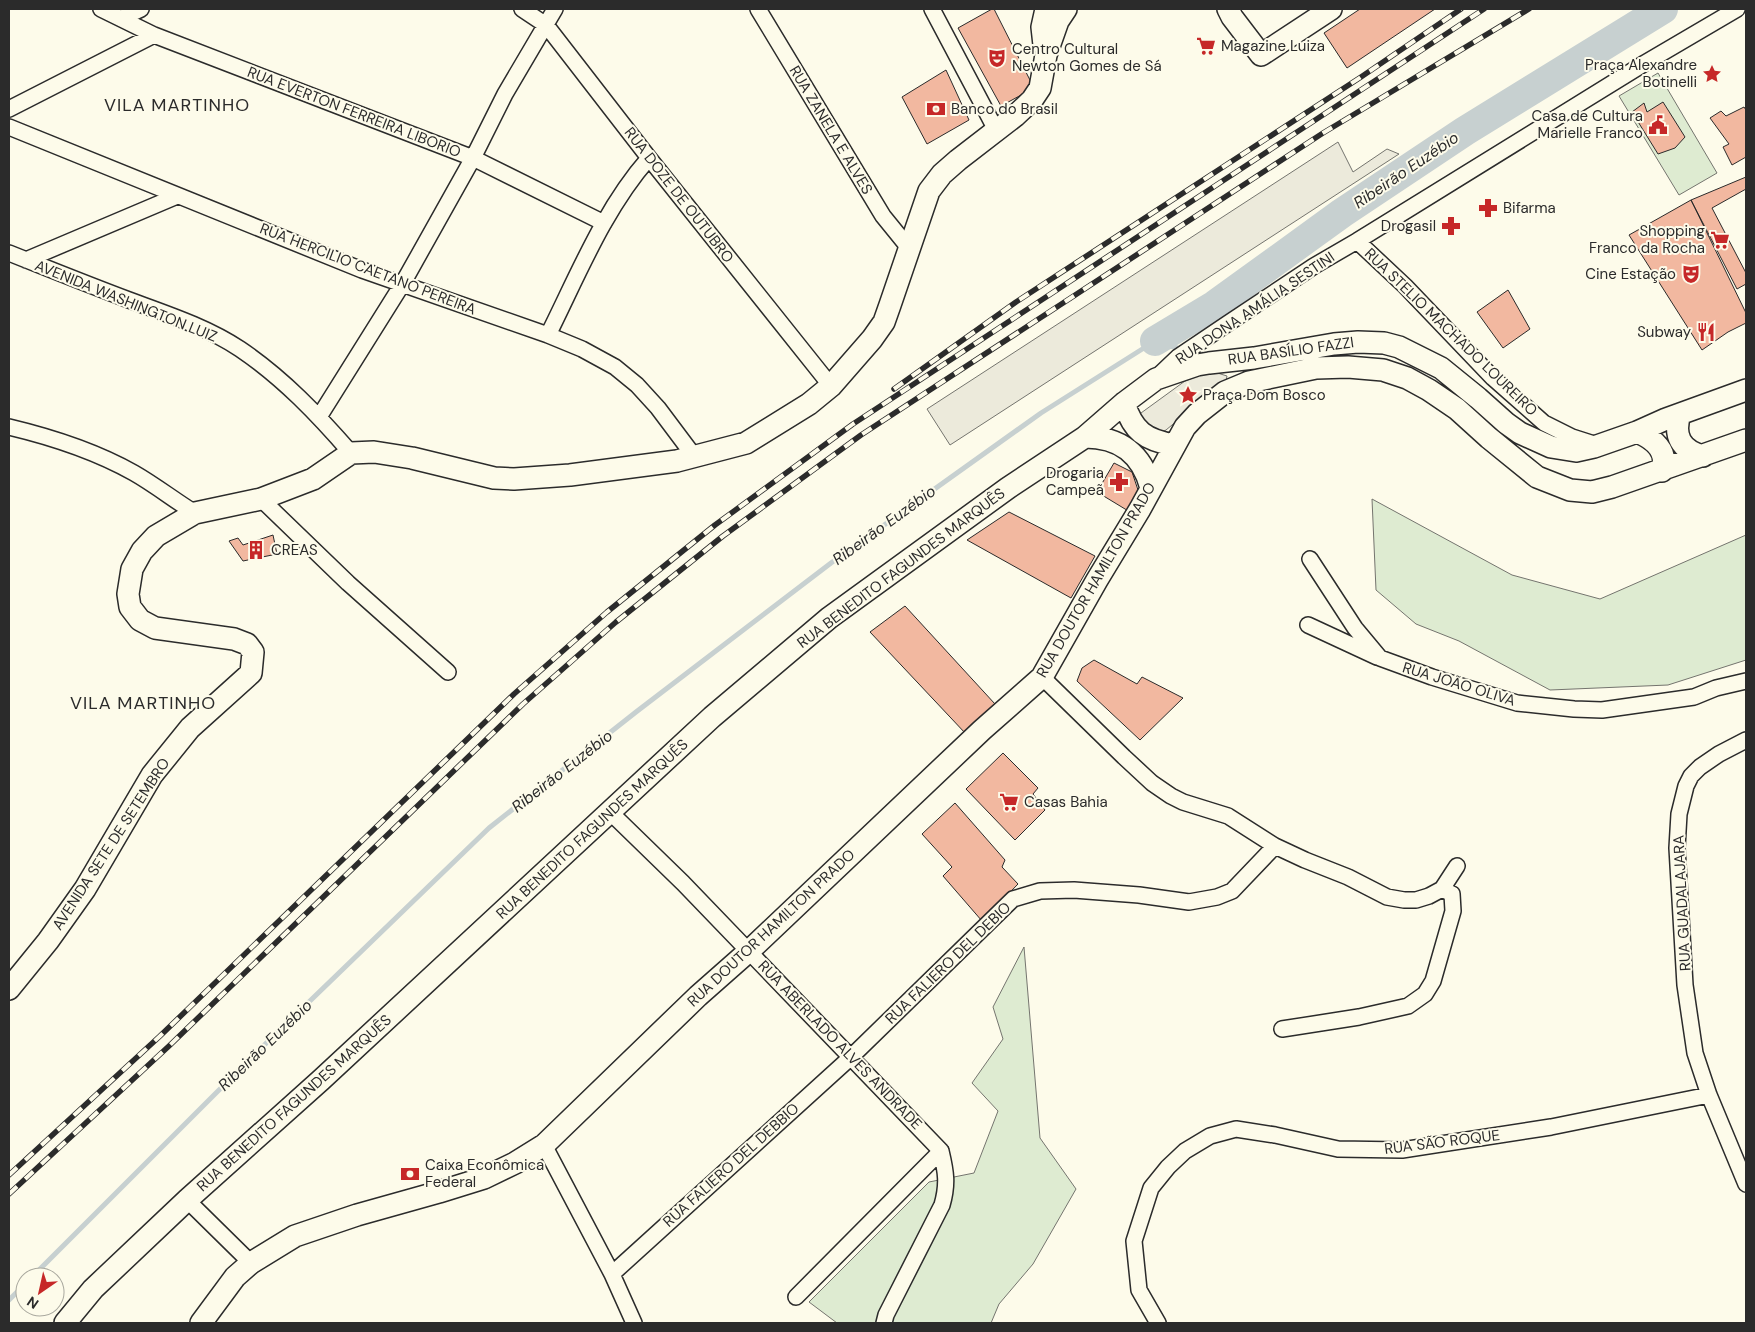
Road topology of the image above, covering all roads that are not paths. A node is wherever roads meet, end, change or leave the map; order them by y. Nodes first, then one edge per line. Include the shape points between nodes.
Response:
1 (101, 9) edge
2 (141, 9) edge
3 (522, 9) edge
4 (555, 9) edge
5 (758, 9) edge
6 (932, 9) edge
7 (1046, 9) edge
8 (1066, 9) edge
9 (1228, 9) edge
10 (1331, 9) edge
11 (1738, 9) edge
12 (122, 18) junction
13 (546, 25) junction
14 (154, 34) junction
15 (1046, 55) junction
16 (9, 109) edge
17 (9, 126) edge
18 (996, 130) junction
19 (473, 158) junction
20 (649, 158) junction
21 (177, 196) junction
22 (604, 223) junction
23 (1357, 241) junction
24 (909, 248) junction
25 (9, 253) edge
26 (26, 260) junction
27 (403, 283) junction
28 (548, 335) junction
29 (1156, 379) junction
30 (831, 386) junction
31 (1746, 390) edge
32 (1225, 392) joint
33 (1124, 403) junction
34 (1680, 414) junction
35 (319, 417) junction
36 (9, 427) edge
37 (1637, 432) junction
38 (1084, 437) junction
39 (1746, 440) edge
40 (1174, 445) junction
41 (1599, 446) junction
42 (351, 453) junction
43 (694, 456) junction
44 (1703, 456) junction
45 (1662, 471) junction
46 (1151, 488) junction
47 (261, 499) junction
48 (194, 513) junction
49 (1310, 559) dead end
50 (1308, 625) dead end
51 (1380, 658) junction
52 (448, 672) dead end
53 (1042, 677) junction
54 (1746, 680) edge
55 (1746, 740) edge
56 (610, 812) junction
57 (1275, 846) junction
58 (1457, 866) dead end
59 (1442, 889) junction
60 (749, 951) junction
61 (9, 989) edge
62 (1282, 1029) dead end
63 (850, 1058) junction
64 (1709, 1095) junction
65 (544, 1146) junction
66 (941, 1151) junction
67 (1746, 1184) edge
68 (187, 1200) junction
69 (251, 1263) junction
70 (612, 1274) junction
71 (796, 1297) dead end
72 (64, 1323) edge
73 (201, 1323) edge
74 (634, 1323) edge
75 (884, 1323) edge
76 (1158, 1323) edge

1 - 12 street, RUA EVERTON FERREIRA LIBORIO
2 - 12 street
3 - 13 street, RUA DOZE DE OUTUBRO
4 - 13 street
5 - 24 street, RUA ZANELA E ALVES via 883,216
6 - 18 street
7 - 15 main road via 1042,27
8 - 15 main road via 1058,21
9 - 10 main road via 1261,55
11 - 23 street, RUA DONA AMÁLIA SESTINI
12 - 14 street, RUA EVERTON FERREIRA LIBORIO
13 - 19 street via 505,94
13 - 20 street, RUA DOZE DE OUTUBRO
14 - 16 street
14 - 19 street, RUA EVERTON FERREIRA LIBORIO
15 - 18 main road via 1040,88 1032,100
17 - 21 street, RUA HERCILIO CAETANO PEREIRA
18 - 24 main road via 942,174 929,191
19 - 22 street, RUA EVERTON FERREIRA LIBORIO
19 - 27 street
20 - 22 street
20 - 30 street, RUA DOZE DE OUTUBRO
21 - 26 street
21 - 27 street, RUA HERCILIO CAETANO PEREIRA via 362,270
22 - 28 street
23 - 29 street, RUA DONA AMÁLIA SESTINI via 1193,347
23 - 41 street, RUA STELIO MACHADO LOUREIRO via 1406,286 1494,378 1544,423
24 - 30 main road via 884,322
25 - 26 street, AVENIDA WASHINGTON LUIZ
26 - 35 street, AVENIDA WASHINGTON LUIZ via 207,331 239,348 270,370
27 - 28 street, RUA HERCILIO CAETANO PEREIRA
27 - 35 street
28 - 43 street, RUA HERCILIO CAETANO PEREIRA via 615,367 630,379 658,408
29 - 33 main road, RUA BENEDITO FAGUNDES MARQUÊS
29 - 41 main road, RUA BASÍLIO FAZZI via 1209,363 1334,344 1384,343 1441,368 1506,423 1527,436 1566,450
30 - 43 main road via 809,404 746,443
31 - 34 main road, RUA BASÍLIO FAZZI
32 - 40 main road, RUA DOUTOR HAMILTON PRADO via 1191,420
32 - 45 main road, RUA BASÍLIO FAZZI via 1249,382 1316,368 1383,370 1429,390 1457,409 1524,468 1570,490 1592,492
33 - 38 main road, RUA BENEDITO FAGUNDES MARQUÊS
33 - 40 main road via 1138,431 1148,439
34 - 37 main road, RUA BASÍLIO FAZZI
34 - 44 main road via 1678,436 1694,454
35 - 42 street, AVENIDA WASHINGTON LUIZ
36 - 48 street via 48,436 100,457 133,473
37 - 41 main road, RUA BASÍLIO FAZZI
37 - 45 main road via 1660,448 1664,457
38 - 46 main road via 1104,438 1126,448 1145,471
38 - 56 main road, RUA BENEDITO FAGUNDES MARQUÊS via 829,618 712,717
39 - 44 main road, RUA BASÍLIO FAZZI
40 - 46 main road, RUA DOUTOR HAMILTON PRADO
42 - 43 main road via 374,452 412,458 494,478 514,479 570,475
42 - 47 main road, AVENIDA SETE DE SETEMBRO via 313,479
44 - 45 main road, RUA BASÍLIO FAZZI
46 - 53 main road, RUA DOUTOR HAMILTON PRADO
47 - 48 main road, AVENIDA SETE DE SETEMBRO
47 - 52 street via 348,583
48 - 61 main road, AVENIDA SETE DE SETEMBRO via 156,536 142,550 132,569 128,594 130,607 140,620 155,628 234,639 247,644 253,652 251,673 190,728 152,775 85,888
49 - 51 street via 1355,628
50 - 51 street, RUA JOÃO OLIVA
51 - 54 street, RUA JOÃO OLIVA via 1517,703 1574,710 1602,710 1694,697
53 - 57 street via 1152,783 1183,802 1228,816
53 - 60 main road, RUA DOUTOR HAMILTON PRADO
55 - 64 street, RUA GUADALAJARA via 1695,772 1686,786 1679,814 1677,848 1685,985 1695,1053
56 - 60 street, RUA ABERLADO ALVES ANDRADE
56 - 68 main road, RUA BENEDITO FAGUNDES MARQUÊS
57 - 59 street via 1387,897 1416,900
57 - 63 street, RUA FALIERO DEL DEBIO via 1232,891 1217,897 1189,902 1074,890 1040,891 1013,899
58 - 59 street
59 - 62 street via 1452,894 1453,911 1433,981 1424,994 1408,1006
60 - 63 street, RUA ABERLADO ALVES ANDRADE
60 - 65 main road, RUA DOUTOR HAMILTON PRADO via 698,996
63 - 66 street, RUA ABERLADO ALVES ANDRADE
63 - 70 street, RUA FALIERO DEL DEBBIO
64 - 67 street
64 - 76 street, RUA SÃO ROQUE via 1551,1127 1402,1150 1338,1148 1236,1129 1210,1136 1185,1151 1151,1188 1136,1233 1139,1290
65 - 69 main road, RUA DOUTOR HAMILTON PRADO via 484,1178 295,1236
65 - 70 street
66 - 71 street
66 - 75 street via 947,1177 942,1205
68 - 69 street
68 - 72 main road, RUA BENEDITO FAGUNDES MARQUÊS via 93,1289
69 - 73 main road, RUA DOUTOR HAMILTON PRADO via 235,1277
70 - 74 street

